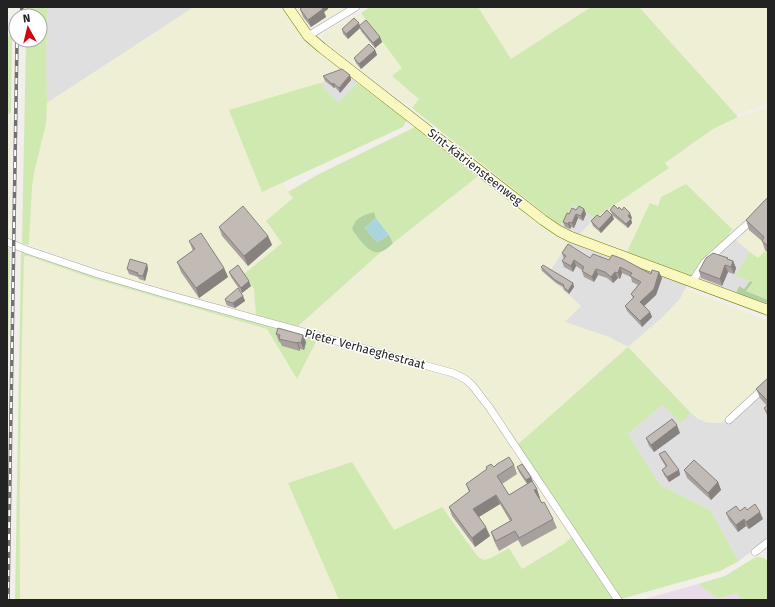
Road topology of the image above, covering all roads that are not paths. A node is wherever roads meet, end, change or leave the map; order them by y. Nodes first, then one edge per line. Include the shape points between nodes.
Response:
1 (288, 7) edge
2 (356, 7) edge
3 (308, 36) junction
4 (758, 213) edge
5 (7, 242) edge
6 (692, 282) junction
7 (768, 310) edge
8 (768, 384) edge
9 (729, 420) dead end
10 (768, 542) edge
11 (755, 552) dead end
12 (618, 600) edge

1 - 3 street, Sint-Katriensteenweg
2 - 3 street
3 - 6 street, Sint-Katriensteenweg via 559,231
4 - 6 street via 706,262
5 - 12 street, Pieter Verhaeghestraat via 169,296 453,373 465,379 489,407
6 - 7 street, Sint-Katriensteenweg
8 - 9 street
10 - 11 street

